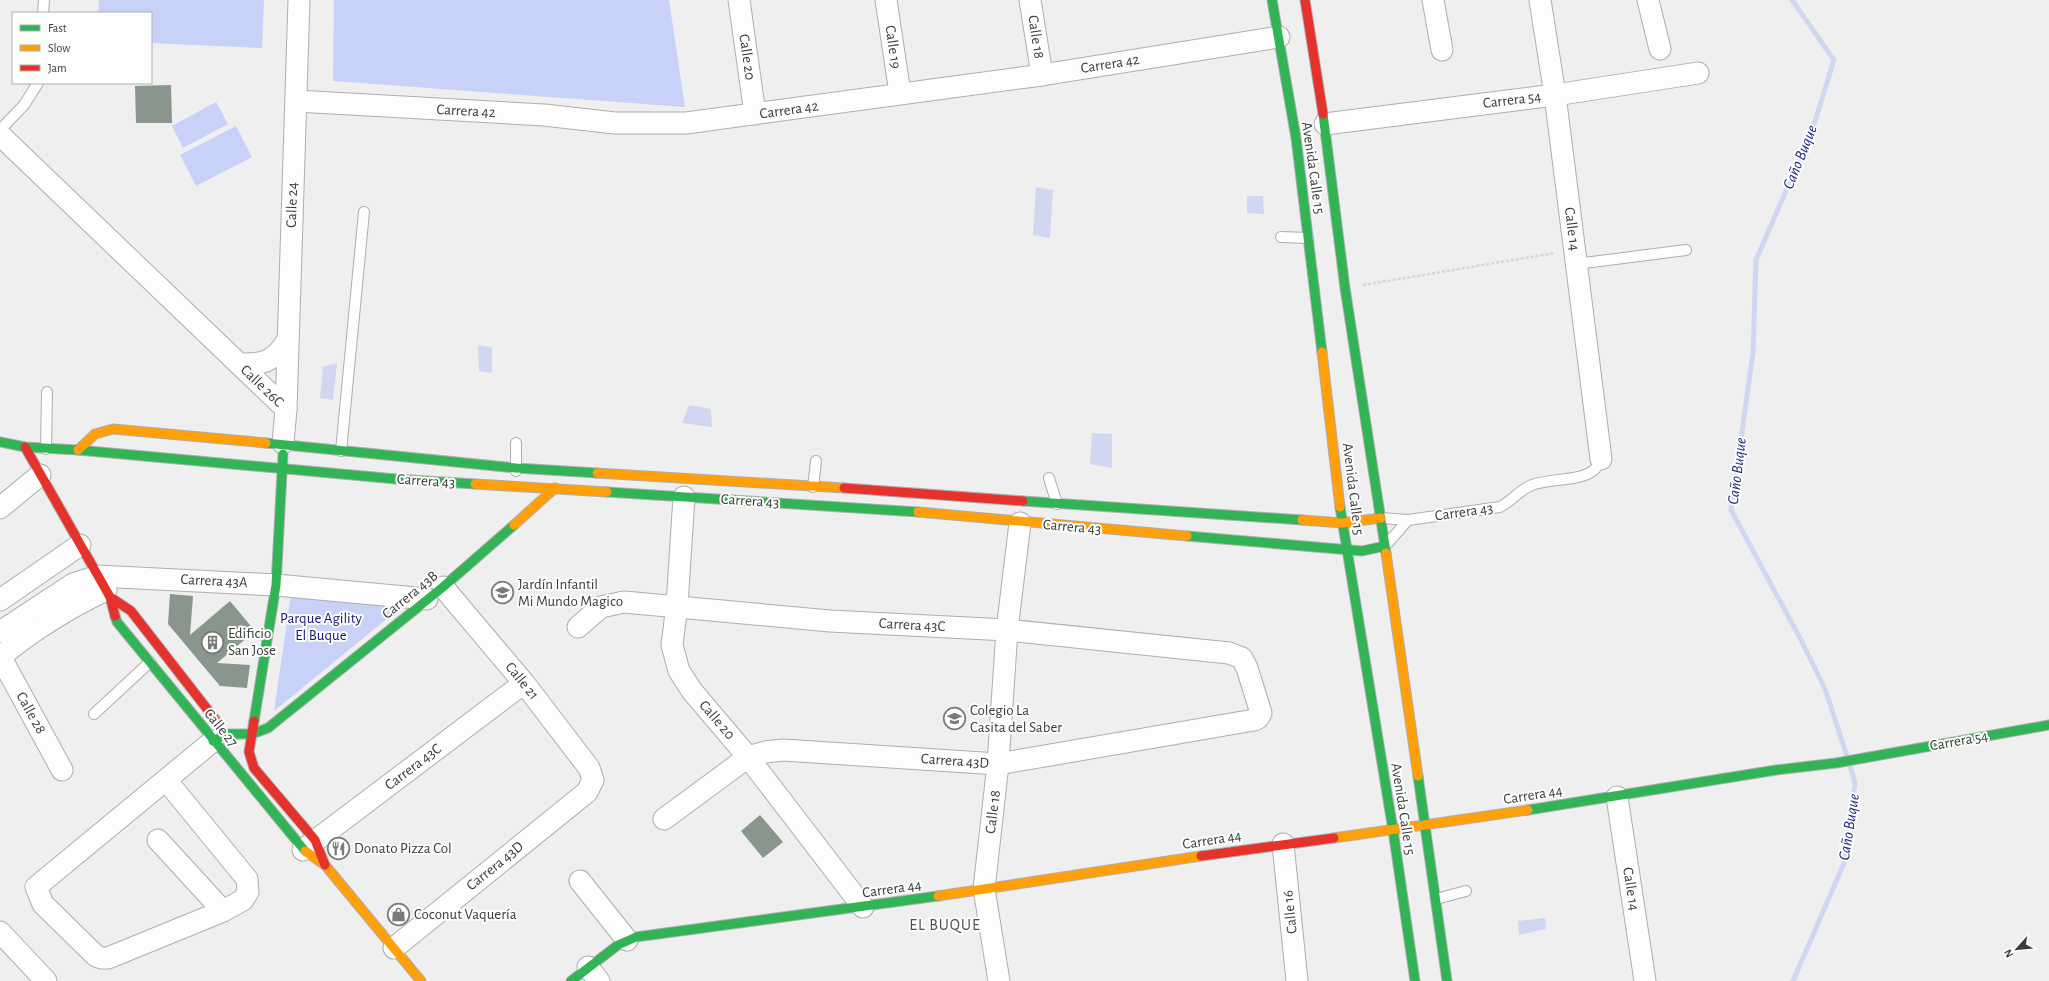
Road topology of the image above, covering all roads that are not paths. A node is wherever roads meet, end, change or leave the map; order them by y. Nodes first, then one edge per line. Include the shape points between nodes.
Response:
1 (44, 0) edge
2 (299, 0) edge
3 (739, 0) edge
4 (886, 0) edge
5 (1030, 0) edge
6 (1272, 0) edge
7 (1304, 0) edge
8 (1433, 0) edge
9 (1540, 0) edge
10 (1648, 0) edge
11 (43, 12) edge
12 (1279, 37) junction
13 (1660, 49) dead end
14 (1442, 50) dead end
15 (1698, 73) dead end
16 (1042, 75) junction
17 (37, 84) edge
18 (900, 94) junction
19 (1555, 95) junction
20 (296, 101) junction
21 (756, 114) junction
22 (1325, 124) junction
23 (0, 130) edge
24 (0, 135) edge
25 (364, 212) dead end
26 (1281, 236) dead end
27 (1308, 238) junction
28 (1686, 250) dead end
29 (1576, 257) junction
30 (288, 339) junction
31 (239, 364) junction
32 (46, 392) dead end
33 (286, 409) junction
34 (0, 442) edge
35 (283, 443) junction
36 (516, 444) dead end
37 (25, 447) junction
38 (46, 449) junction
39 (78, 450) junction
40 (340, 451) junction
41 (1601, 459) joint
42 (816, 461) dead end
43 (516, 468) junction
44 (284, 469) junction
45 (40, 475) junction
46 (1049, 478) dead end
47 (813, 486) junction
48 (515, 487) junction
49 (555, 488) junction
50 (684, 497) junction
51 (1057, 504) junction
52 (811, 505) junction
53 (0, 508) edge
54 (1381, 518) junction
55 (1408, 520) junction
56 (1020, 523) junction
57 (1342, 523) junction
58 (80, 545) junction
59 (1385, 546) junction
60 (1347, 550) junction
61 (276, 584) junction
62 (105, 588) junction
63 (435, 593) junction
64 (0, 600) edge
65 (677, 605) junction
66 (6, 628) edge
67 (578, 628) dead end
68 (1007, 630) junction
69 (0, 656) edge
70 (150, 662) junction
71 (524, 683) junction
72 (1261, 713) joint
73 (94, 714) dead end
74 (2049, 725) edge
75 (252, 734) junction
76 (220, 737) junction
77 (748, 756) junction
78 (1870, 756) joint
79 (250, 760) joint
80 (998, 764) junction
81 (62, 770) dead end
82 (166, 780) junction
83 (593, 780) joint
84 (1617, 797) junction
85 (664, 819) dead end
86 (1425, 825) junction
87 (1393, 830) junction
88 (158, 840) dead end
89 (1283, 844) junction
90 (309, 845) junction
91 (325, 866) junction
92 (580, 881) dead end
93 (984, 890) junction
94 (1466, 891) dead end
95 (1436, 899) junction
96 (863, 907) junction
97 (223, 911) junction
98 (0, 932) edge
99 (627, 940) junction
100 (394, 948) junction
101 (594, 974) edge
102 (46, 981) edge
103 (421, 981) edge
104 (571, 981) edge
105 (999, 981) edge
106 (1297, 981) edge
107 (1415, 981) edge
108 (1447, 981) edge
109 (1646, 981) edge

1 - 11 lane
2 - 20 street, Calle 24
3 - 21 street, Calle 20
4 - 18 street, Calle 19
5 - 16 street, Calle 18
6 - 12 street, Avenida Calle 15
7 - 22 street, Avenida Calle 15
8 - 14 street
9 - 19 street, Calle 14
10 - 13 street
12 - 16 street, Carrera 42
12 - 27 street, Avenida Calle 15 via 1296,138
15 - 19 street, Carrera 54
16 - 18 street, Carrera 42
17 - 23 lane via 24,105
18 - 21 street, Carrera 42
19 - 22 street, Carrera 54
19 - 29 street, Calle 14
20 - 21 street, Carrera 42 via 544,115 615,123 686,123
20 - 30 street, Calle 24
22 - 54 street, Avenida Calle 15 via 1345,288
24 - 31 street, Calle 26C
25 - 40 lane
26 - 27 lane
27 - 57 street, Avenida Calle 15
28 - 29 lane
29 - 41 street, Calle 14
30 - 31 street via 280,352 268,361 254,365
30 - 33 street, Calle 24
31 - 33 street, Calle 26C
32 - 38 lane
33 - 35 street, Calle 26C
34 - 37 street
35 - 39 street, Carrera 43 via 113,429 95,434
35 - 40 street, Carrera 43
35 - 44 street, Calle 26C
36 - 43 lane
37 - 38 street, Carrera 43
37 - 45 street, Calle 27
38 - 39 street, Carrera 43
39 - 44 street, Carrera 43
40 - 43 street, Carrera 43
41 - 55 lane, Carrera 43 via 1594,470 1584,475 1533,484 1500,507
42 - 47 lane
43 - 47 street, Carrera 43
43 - 48 lane
44 - 48 street, Carrera 43 via 396,480
44 - 61 street, Calle 26C
45 - 53 street
45 - 58 street, Calle 27
46 - 51 lane
47 - 51 street, Carrera 43
47 - 52 lane
48 - 49 street, Carrera 43
49 - 50 street, Carrera 43
49 - 63 street, Carrera 43B
50 - 52 street, Carrera 43
50 - 65 street, Calle 20
51 - 57 street, Carrera 43
52 - 56 street, Carrera 43
54 - 55 lane, Carrera 43
54 - 57 street, Carrera 43
54 - 59 street, Avenida Calle 15
55 - 59 lane
56 - 60 street, Carrera 43
56 - 68 street, Calle 18
57 - 60 street, Avenida Calle 15
58 - 62 street, Calle 27
58 - 64 street
59 - 60 street, Carrera 43 via 1362,551
59 - 86 street, Avenida Calle 15
60 - 87 street, Avenida Calle 15
61 - 62 street, Carrera 43A
61 - 63 street, Carrera 43A
61 - 75 street, Calle 26C
62 - 66 street, Carrera 43A via 73,584
62 - 69 street, Carrera 43A via 37,628
62 - 70 street, Calle 27 via 117,622
62 - 76 street, Calle 27 via 131,611
63 - 71 street, Calle 21
63 - 75 street, Carrera 43B via 268,728
65 - 67 street, Carrera 43C via 624,602 608,604 601,607
65 - 68 street, Carrera 43C via 830,621
65 - 77 street, Calle 20 via 672,645 679,671 692,691
68 - 72 street, Carrera 43C via 1229,653 1242,658
68 - 80 street, Calle 18
69 - 81 street, Calle 28
70 - 73 lane
70 - 76 street, Calle 27
71 - 83 street, Calle 21 via 589,768
71 - 90 street, Carrera 43C
72 - 80 street, Carrera 43D via 1254,720
74 - 78 street, Carrera 54
75 - 76 street, Carrera 43B
75 - 79 street, Calle 26C
76 - 82 street
76 - 90 street, Calle 27
77 - 80 street, Carrera 43D via 782,750
77 - 85 street, Carrera 43D
77 - 96 street, Calle 20
78 - 84 street, Carrera 44
79 - 90 street, Calle 27
80 - 93 street, Calle 18
82 - 97 street via 247,879 248,892 243,900
82 - 97 street via 36,887 41,899 96,956 102,958 108,958
83 - 100 street, Carrera 43D via 587,792
84 - 86 street, Carrera 44
84 - 109 street, Calle 14
86 - 87 street, Carrera 44
86 - 95 street, Avenida Calle 15
87 - 89 street, Carrera 44
87 - 107 street, Avenida Calle 15
88 - 97 street
89 - 93 street, Carrera 44
89 - 106 street, Calle 16
90 - 91 street, Calle 27
90 - 91 street, Calle 27
91 - 100 street, Calle 27
92 - 99 street
93 - 96 street, Carrera 44
93 - 105 street, Calle 18
94 - 95 lane
95 - 108 street, Avenida Calle 15
96 - 99 street, Carrera 44
98 - 102 street
99 - 101 street, Carrera 44
100 - 103 street, Calle 27
101 - 104 street, Carrera 44

